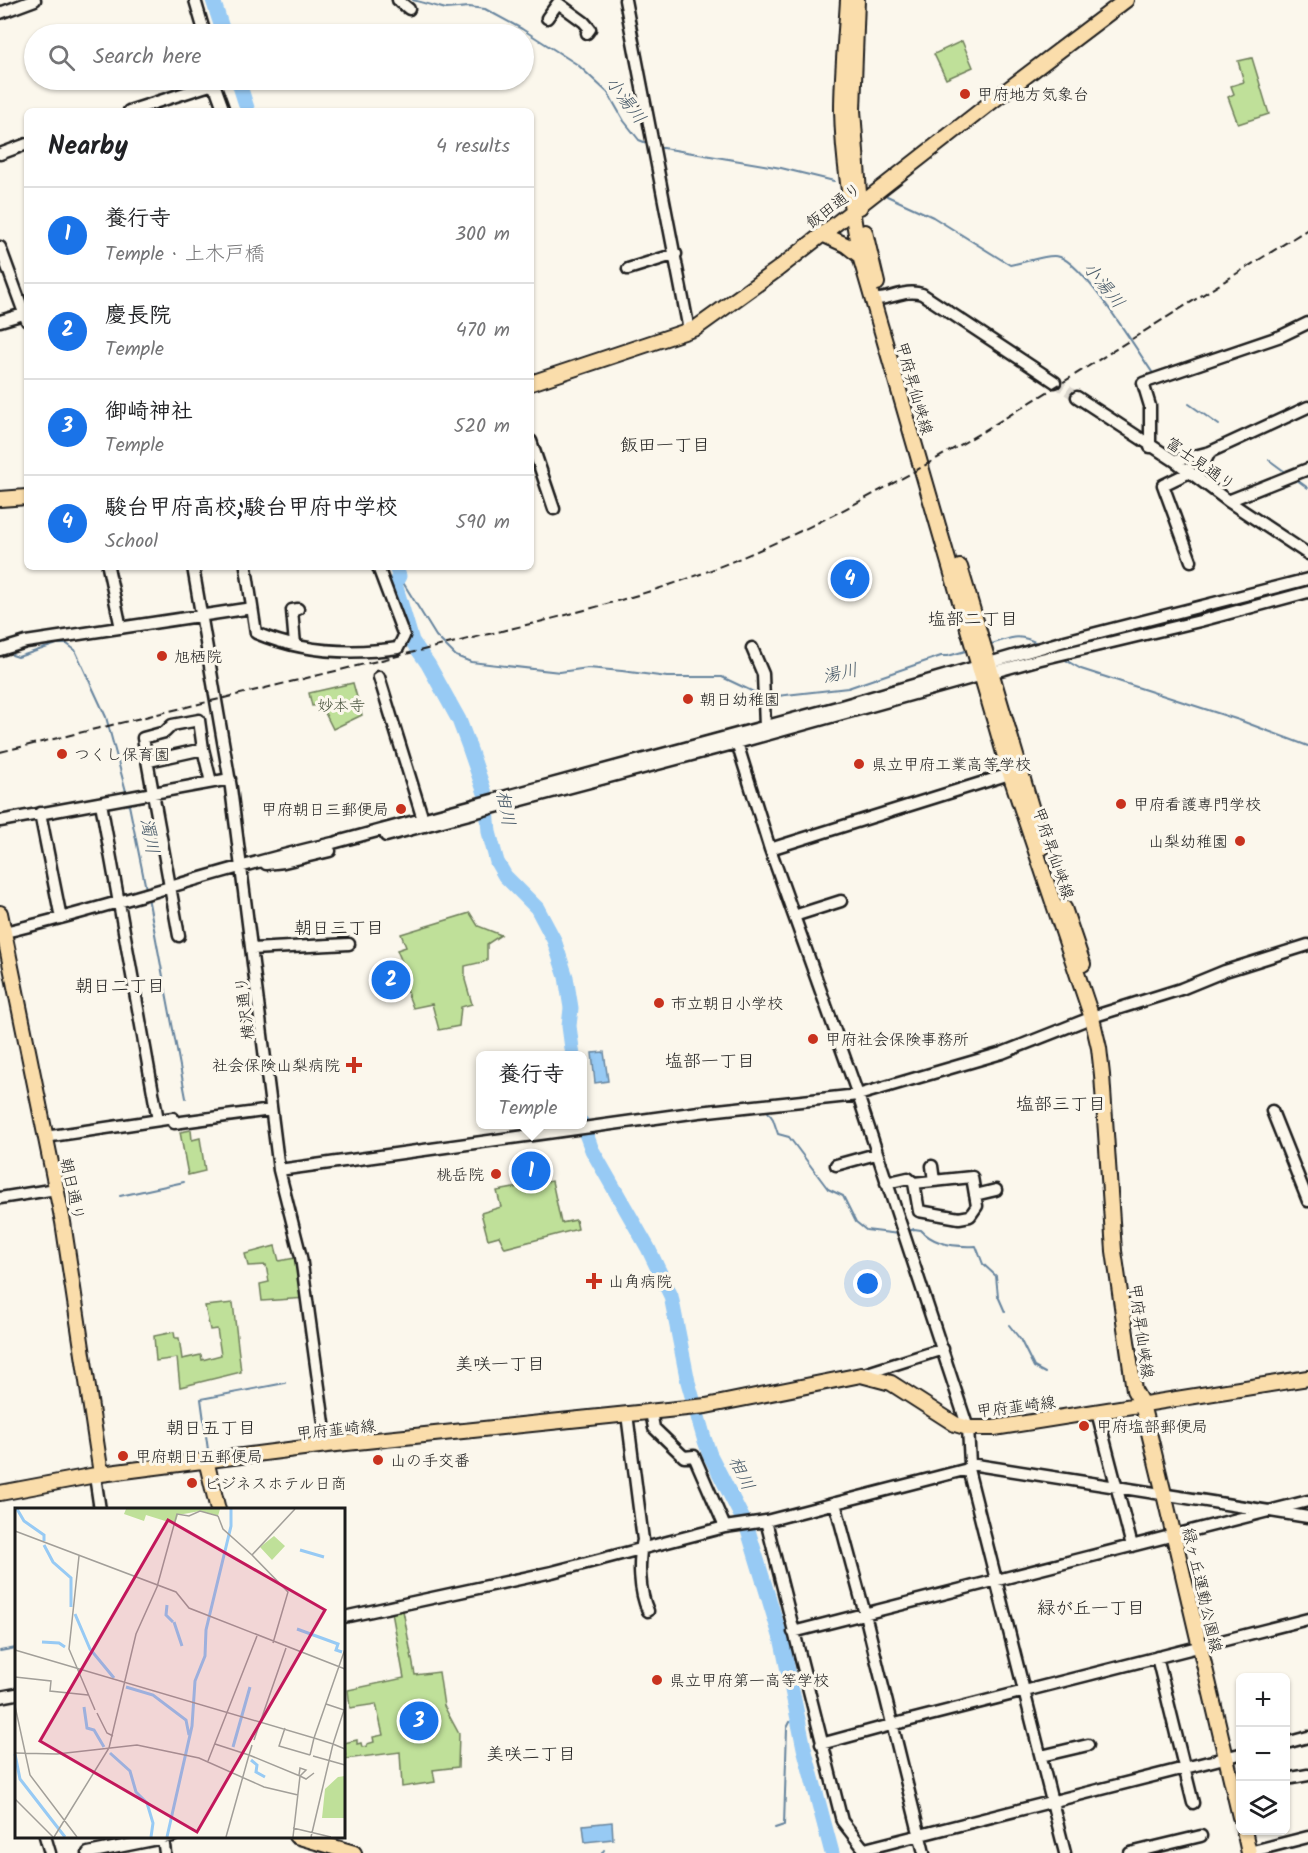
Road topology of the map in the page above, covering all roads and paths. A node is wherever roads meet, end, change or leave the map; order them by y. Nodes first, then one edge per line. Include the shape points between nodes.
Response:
1 (35, 0) edge
2 (195, 0) edge
3 (398, 0) edge
4 (625, 0) edge
5 (848, 0) edge
6 (857, 0) edge
7 (1126, 0) edge
8 (558, 1) edge
9 (409, 9) dead end
10 (0, 14) edge
11 (547, 18) dead end
12 (202, 24) edge
13 (587, 33) dead end
14 (194, 90) edge
15 (217, 90) edge
16 (222, 90) edge
17 (138, 108) edge
18 (226, 108) edge
19 (226, 108) edge
20 (24, 145) edge
21 (0, 154) edge
22 (856, 208) junction
23 (822, 234) junction
24 (0, 247) edge
25 (676, 254) junction
26 (860, 256) junction
27 (628, 269) dead end
28 (877, 300) junction
29 (24, 311) edge
30 (24, 316) edge
31 (0, 321) edge
32 (1308, 323) edge
33 (689, 330) junction
34 (534, 382) edge
35 (1055, 382) tunnel mouth
36 (1077, 397) tunnel mouth
37 (1308, 407) edge
38 (1150, 447) junction
39 (534, 450) edge
40 (1210, 452) junction
41 (1175, 461) junction
42 (1308, 469) edge
43 (1193, 475) junction
44 (24, 497) edge
45 (0, 499) edge
46 (1228, 501) junction
47 (554, 509) dead end
48 (1306, 552) edge
49 (1191, 561) dead end
50 (1308, 564) edge
51 (109, 570) edge
52 (193, 570) edge
53 (246, 570) edge
54 (379, 570) edge
55 (1308, 573) edge
56 (1308, 579) edge
57 (1295, 582) junction
58 (1308, 592) edge
59 (252, 608) junction
60 (298, 609) dead end
61 (201, 616) junction
62 (121, 628) junction
63 (295, 645) junction
64 (752, 648) dead end
65 (0, 650) edge
66 (982, 659) junction
67 (379, 677) dead end
68 (765, 727) junction
69 (737, 744) junction
70 (203, 748) junction
71 (149, 761) junction
72 (1015, 772) junction
73 (230, 779) junction
74 (211, 782) junction
75 (153, 794) junction
76 (101, 803) junction
77 (498, 803) junction
78 (40, 813) junction
79 (0, 820) edge
80 (424, 822) junction
81 (770, 849) junction
82 (242, 867) junction
83 (169, 888) junction
84 (841, 901) dead end
85 (119, 902) junction
86 (0, 913) edge
87 (794, 916) junction
88 (61, 918) junction
89 (2, 932) edge
90 (179, 936) dead end
91 (349, 944) dead end
92 (1308, 945) edge
93 (252, 949) junction
94 (1095, 1017) junction
95 (858, 1095) junction
96 (271, 1110) junction
97 (1272, 1111) dead end
98 (158, 1120) junction
99 (587, 1127) edge
100 (565, 1129) edge
101 (45, 1137) junction
102 (876, 1154) junction
103 (836, 1165) dead end
104 (933, 1166) dead end
105 (279, 1170) junction
106 (934, 1181) junction
107 (886, 1183) junction
108 (914, 1183) junction
109 (56, 1189) junction
110 (996, 1190) dead end
111 (975, 1195) junction
112 (0, 1198) edge
113 (1308, 1201) edge
114 (943, 1349) junction
115 (861, 1375) junction
116 (1308, 1378) edge
117 (1142, 1404) junction
118 (651, 1412) junction
119 (1097, 1412) junction
120 (627, 1414) junction
121 (968, 1428) junction
122 (327, 1445) junction
123 (206, 1460) junction
124 (969, 1466) junction
125 (98, 1475) junction
126 (1115, 1485) junction
127 (0, 1493) edge
128 (1164, 1494) junction
129 (1308, 1501) edge
130 (835, 1503) junction
131 (99, 1508) edge
132 (218, 1508) edge
133 (1271, 1510) junction
134 (1308, 1517) edge
135 (765, 1521) junction
136 (725, 1527) junction
137 (1175, 1536) junction
138 (1132, 1546) junction
139 (640, 1550) junction
140 (996, 1580) junction
141 (648, 1611) dead end
142 (865, 1614) junction
143 (345, 1617) edge
144 (1308, 1619) edge
145 (793, 1632) junction
146 (1199, 1647) junction
147 (1156, 1657) junction
148 (1024, 1691) junction
149 (15, 1694) edge
150 (0, 1697) edge
151 (891, 1725) junction
152 (1308, 1737) edge
153 (1290, 1742) edge
154 (821, 1744) junction
155 (1088, 1745) dead end
156 (1041, 1756) junction
157 (1234, 1756) edge
158 (1184, 1768) junction
159 (1308, 1775) edge
160 (1290, 1778) edge
161 (1236, 1781) edge
162 (1052, 1802) junction
163 (1193, 1803) dead end
164 (1245, 1835) edge
165 (920, 1836) junction
166 (1201, 1836) dead end
167 (1308, 1837) edge
168 (46, 1838) edge
169 (163, 1838) edge
170 (168, 1838) edge
171 (303, 1838) edge
172 (866, 1851) edge
173 (1249, 1852) edge
174 (50, 1853) edge
175 (88, 1853) edge
176 (165, 1853) edge
177 (354, 1853) edge
178 (924, 1853) edge
179 (1065, 1853) edge
180 (1130, 1853) edge

1 - 10 street
2 - 12 street
3 - 9 street
4 - 25 street
5 - 22 main road, 甲府昇仙峡線 via 842,108 846,172
6 - 22 main road, 甲府昇仙峡線 via 853,110
7 - 22 main road, 飯田通り
8 - 11 street
8 - 13 street via 584,22 590,29
14 - 17 street
15 - 19 street
16 - 18 street
20 - 21 street
22 - 23 main road, 飯田通り
22 - 26 main road, 甲府昇仙峡線
22 - 28 main road, 甲府昇仙峡線
23 - 26 main road via 846,244
23 - 33 main road, 飯田通り
24 - 29 street
25 - 27 street
25 - 33 street
26 - 28 main road, 甲府昇仙峡線
28 - 35 street via 901,293 922,294
28 - 66 main road, 甲府昇仙峡線
30 - 31 street
32 - 38 street via 1281,336 1143,382 1150,406
33 - 34 main road, 飯田通り
36 - 38 street, 富士見通り
37 - 40 street
38 - 41 street, 富士見通り
39 - 47 street
40 - 41 street
40 - 43 street
41 - 43 street, 富士見通り
42 - 46 street
43 - 46 street, 富士見通り
43 - 49 street via 1162,485
44 - 45 main road
46 - 48 street, 富士見通り
48 - 50 street
51 - 62 street
52 - 61 street, 横沢通り
53 - 59 street
54 - 63 street via 404,636 398,648 354,652
55 - 57 street
56 - 57 street
57 - 66 street via 1034,650
58 - 66 street via 1048,657
59 - 61 street
59 - 63 street via 256,633
60 - 63 street via 292,610
61 - 62 street
61 - 73 street, 横沢通り
62 - 65 street via 26,642
64 - 68 street via 763,674
66 - 68 street
66 - 69 street
66 - 72 main road, 甲府昇仙峡線
67 - 80 street
68 - 77 street
69 - 77 street
69 - 81 street
70 - 71 street
70 - 71 street via 199,720 172,725 165,732 143,738
70 - 74 street
71 - 75 street
72 - 81 street
72 - 94 main road, 甲府昇仙峡線
73 - 74 street
73 - 82 street, 横沢通り
74 - 75 street
75 - 76 street
75 - 83 street
76 - 78 street
76 - 85 street
77 - 80 street
78 - 79 street
78 - 88 street
80 - 82 street
81 - 87 street
82 - 83 street
82 - 93 street, 横沢通り
83 - 85 street
83 - 90 street
84 - 87 street
85 - 88 street
85 - 98 street
86 - 89 main road, 朝日通り
87 - 95 street
88 - 89 street
89 - 101 main road, 朝日通り
91 - 93 street
92 - 94 street
93 - 96 street, 横沢通り
94 - 95 street via 1011,1050
94 - 117 main road, 甲府昇仙峡線 via 1114,1251 1134,1390
95 - 99 street
95 - 102 street
96 - 98 street via 174,1123 173,1118
96 - 105 street, 横沢通り
97 - 113 street
98 - 101 street
100 - 105 street
101 - 109 main road, 朝日通り
102 - 103 street
102 - 107 street
104 - 106 street
105 - 122 street, 横沢通り via 301,1257
106 - 108 street
106 - 111 street via 972,1177
107 - 108 street via 908,1178
107 - 114 street
108 - 111 street via 920,1211 959,1218 970,1216 977,1206
109 - 112 street
109 - 125 main road, 朝日通り
110 - 111 street
114 - 115 street
114 - 121 street
115 - 118 main road, 甲府韮崎線 via 706,1406
115 - 121 main road, 甲府韮崎線 via 891,1383 955,1424
116 - 117 main road, 甲府韮崎線
117 - 119 main road, 甲府韮崎線
117 - 128 main road, 緑ヶ丘運動公園線
118 - 120 main road, 甲府韮崎線
118 - 136 street via 654,1428 684,1456 694,1456
119 - 121 main road, 甲府韮崎線 via 994,1428
119 - 126 street
120 - 122 main road, 甲府韮崎線
120 - 139 street via 643,1540
121 - 124 street
122 - 123 main road, 甲府韮崎線
123 - 125 main road, 甲府韮崎線
123 - 132 main road
124 - 126 street
124 - 130 street
124 - 140 street
125 - 127 main road, 甲府韮崎線
125 - 131 street
126 - 128 street
126 - 138 street
128 - 133 street
128 - 137 main road, 緑ヶ丘運動公園線
129 - 133 street
130 - 135 street
130 - 142 street
133 - 134 street
133 - 137 street
135 - 136 street
135 - 145 street
136 - 139 street
137 - 138 street
137 - 146 main road, 緑ヶ丘運動公園線
138 - 140 street
139 - 141 street
139 - 143 street
140 - 142 street
140 - 148 street
142 - 145 street
142 - 151 street
144 - 146 street
145 - 154 street
146 - 147 street
146 - 157 main road, 緑ヶ丘運動公園線
147 - 148 street
147 - 158 street
148 - 151 street
148 - 156 street
149 - 150 street
151 - 154 street
151 - 165 street
152 - 153 street
154 - 172 street via 842,1821
155 - 156 street
156 - 162 street
157 - 158 street
157 - 161 main road, 緑ヶ丘運動公園線
158 - 162 street
158 - 163 street
159 - 160 street
162 - 165 street
162 - 179 street
164 - 173 main road
165 - 172 street
165 - 178 street
166 - 180 street
167 - 173 street
168 - 174 street
169 - 175 street
170 - 176 street
171 - 177 main road

